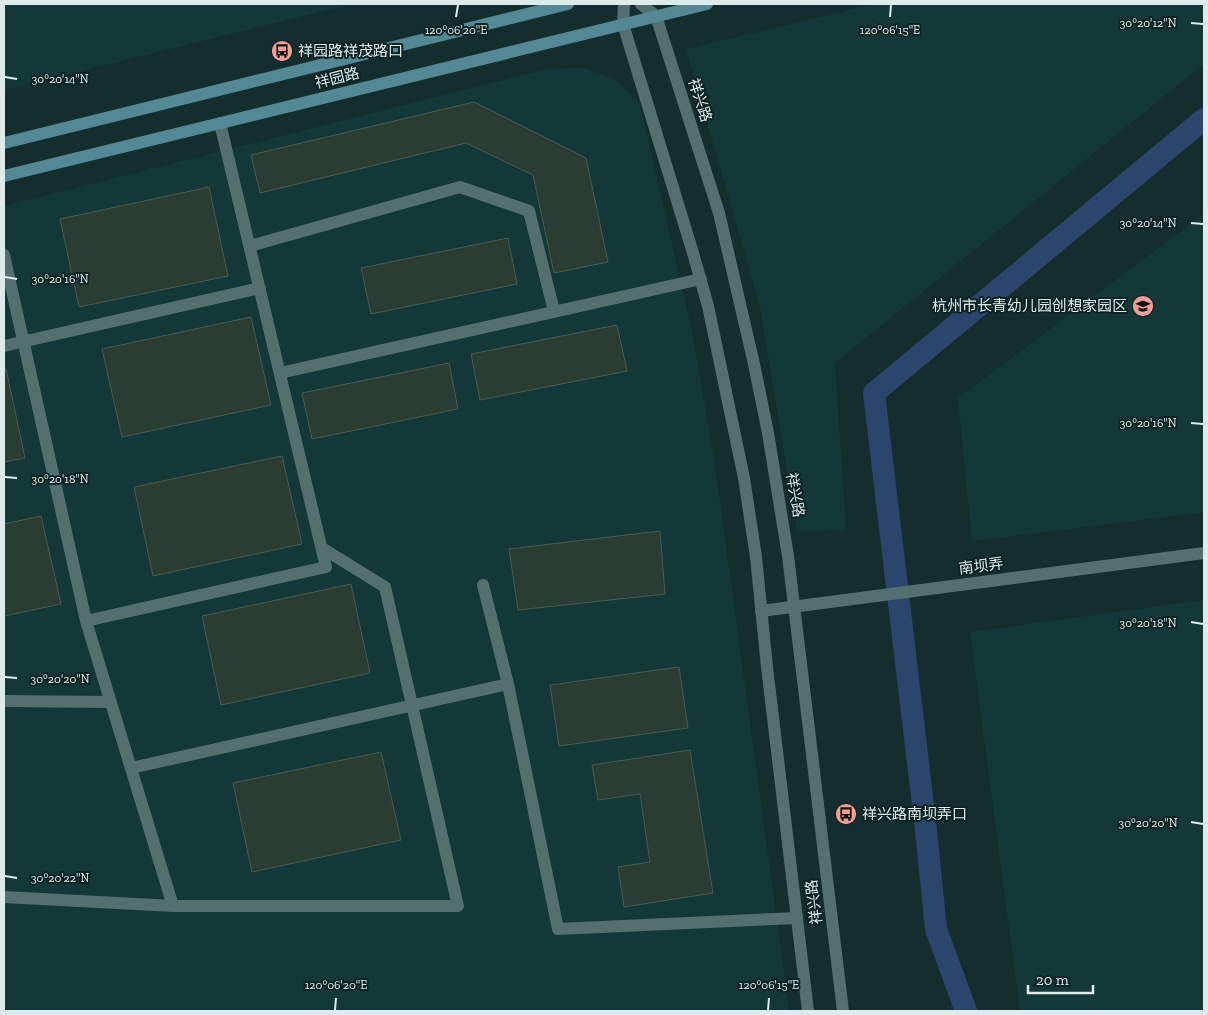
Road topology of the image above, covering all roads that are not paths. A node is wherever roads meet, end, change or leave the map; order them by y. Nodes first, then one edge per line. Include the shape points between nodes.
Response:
1 (568, 4) edge
2 (624, 4) edge
3 (640, 4) edge
4 (707, 4) edge
5 (656, 16) junction
6 (623, 24) junction
7 (220, 123) junction
8 (4, 143) edge
9 (4, 176) edge
10 (250, 246) junction
11 (4, 255) edge
12 (701, 279) junction
13 (260, 288) junction
14 (554, 311) junction
15 (4, 346) edge
16 (280, 373) junction
17 (322, 548) junction
18 (1204, 553) edge
19 (483, 585) dead end
20 (795, 606) junction
21 (761, 611) junction
22 (86, 621) junction
23 (508, 684) junction
24 (4, 701) edge
25 (111, 702) junction
26 (131, 768) junction
27 (4, 897) edge
28 (173, 906) junction
29 (797, 918) junction
30 (808, 1011) edge
31 (843, 1011) edge

1 - 8 main road, 祥园路
2 - 6 street, 祥兴路
3 - 5 street
4 - 5 main road, 祥园路
5 - 6 main road, 祥园路
5 - 20 street, 祥兴路 via 719,213 732,264 768,433
6 - 7 main road, 祥园路
6 - 12 street, 祥兴路
7 - 9 main road, 祥园路
7 - 10 street
10 - 13 street
10 - 14 street via 460,187 529,210
11 - 22 street
12 - 14 street
12 - 21 street, 祥兴路 via 744,478
13 - 15 street
13 - 16 street
14 - 16 street
16 - 17 street
17 - 22 street via 326,567
17 - 28 street via 385,587 458,906
18 - 20 street, 南坝弄
19 - 23 street
20 - 21 street, 南坝弄
20 - 31 street, 祥兴路
21 - 29 street, 祥兴路
22 - 25 street
23 - 26 street
23 - 29 street via 558,929
24 - 25 street
25 - 26 street
26 - 28 street
27 - 28 street
29 - 30 street, 祥兴路

